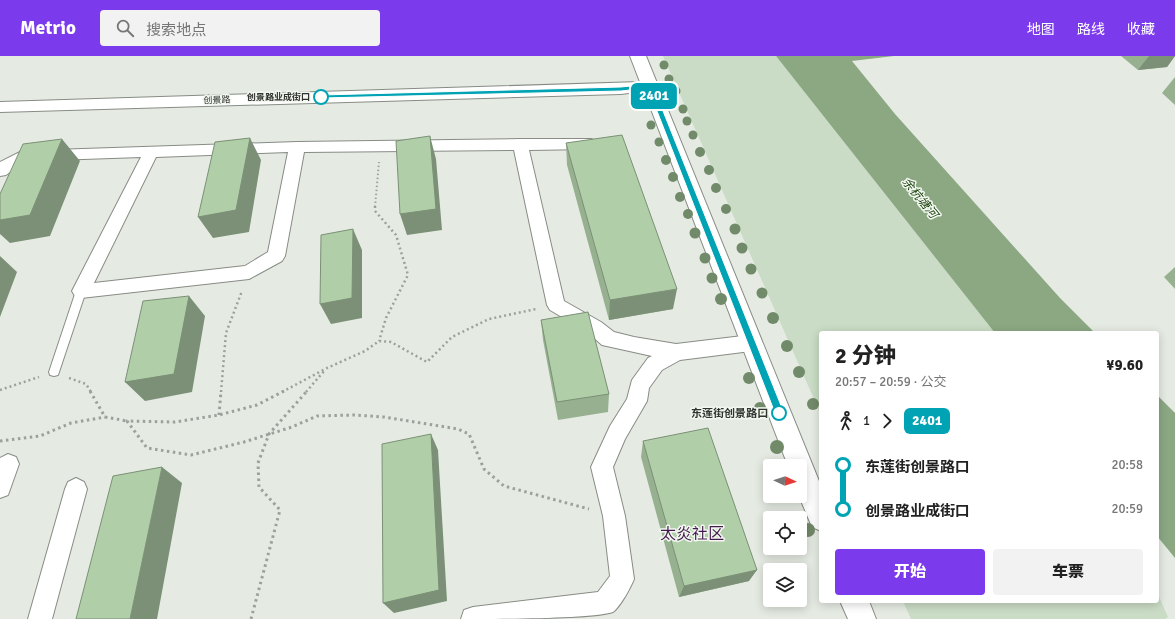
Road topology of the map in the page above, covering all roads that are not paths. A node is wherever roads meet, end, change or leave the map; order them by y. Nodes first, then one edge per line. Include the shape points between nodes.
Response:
1 (638, 56) edge
2 (650, 86) junction
3 (0, 107) edge
4 (520, 144) junction
5 (608, 144) edge
6 (297, 147) junction
7 (151, 152) junction
8 (0, 171) edge
9 (80, 291) junction
10 (751, 343) junction
11 (676, 352) junction
12 (54, 372) road end
13 (8, 464) dead end
14 (0, 488) edge
15 (76, 489) dead end
16 (819, 513) edge
17 (855, 603) edge
18 (40, 619) edge
19 (473, 619) edge
20 (862, 619) edge

1 - 2 street
2 - 3 street, 创景路 via 621,89
2 - 10 street
4 - 5 street
4 - 6 street
4 - 11 street via 556,305 594,326 609,339
6 - 7 street
6 - 9 street via 276,256 249,272
7 - 8 street via 76,152 22,156
7 - 9 street
9 - 12 lane
10 - 11 street
10 - 16 street
11 - 19 street via 654,364 639,386 637,401 617,432 602,467 614,516 622,579 605,603
13 - 14 street
15 - 18 street
17 - 20 street

